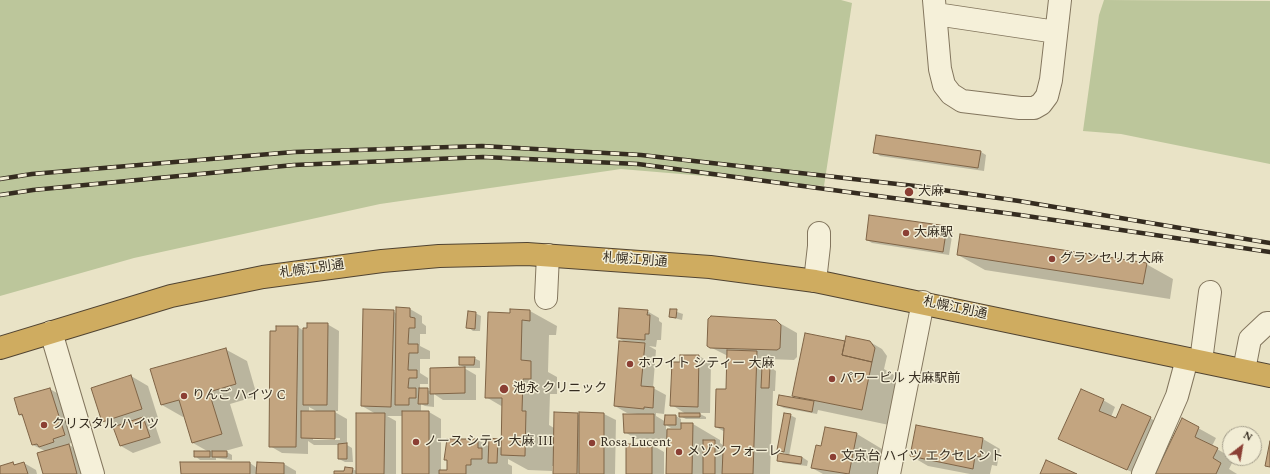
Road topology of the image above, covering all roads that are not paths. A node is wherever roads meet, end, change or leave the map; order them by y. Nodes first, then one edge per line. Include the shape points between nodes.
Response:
1 (1060, 0) edge
2 (935, 7) edge
3 (1056, 32) junction
4 (819, 233) dead end
5 (548, 255) junction
6 (815, 280) junction
7 (1210, 292) dead end
8 (546, 298) dead end
9 (923, 302) junction
10 (1270, 323) edge
11 (51, 332) junction
12 (0, 348) edge
13 (1194, 360) junction
14 (1244, 370) junction
15 (1270, 376) edge
16 (93, 474) edge
17 (889, 474) edge
18 (1143, 474) edge

1 - 3 street
2 - 3 street
2 - 3 street via 940,69 944,85 951,94 962,101 1002,107 1034,108 1041,104 1047,96 1051,80
4 - 6 street
5 - 6 highway, 札幌江別通 via 710,267
5 - 8 street
5 - 11 highway, 札幌江別通 via 439,256 263,277 171,296
6 - 9 highway, 札幌江別通
7 - 13 street
9 - 13 highway, 札幌江別通
9 - 17 street
10 - 14 street via 1250,338
11 - 12 highway, 札幌江別通
11 - 16 street
13 - 14 highway, 札幌江別通
13 - 18 street
14 - 15 highway, 札幌江別通

